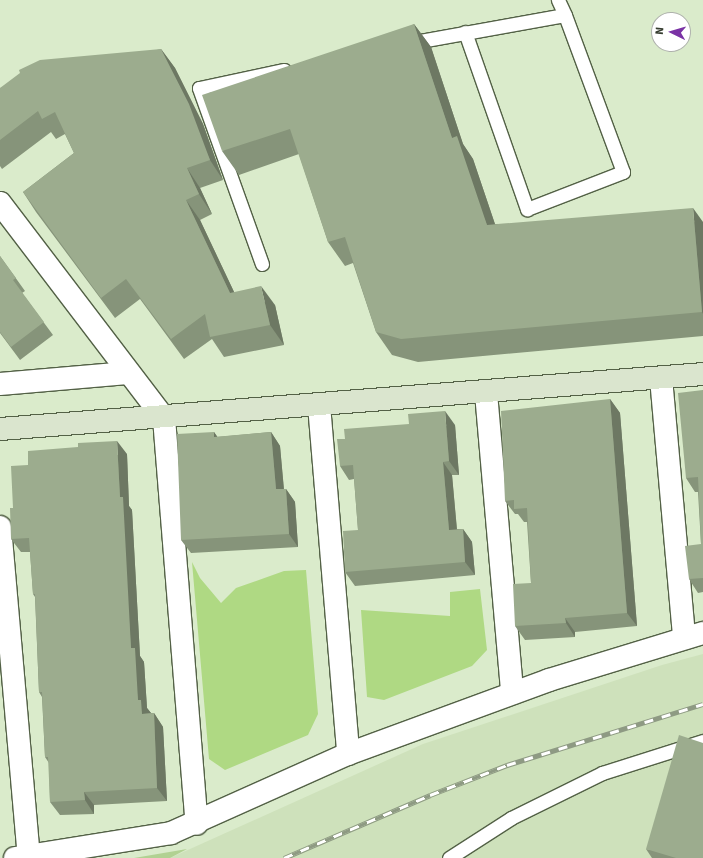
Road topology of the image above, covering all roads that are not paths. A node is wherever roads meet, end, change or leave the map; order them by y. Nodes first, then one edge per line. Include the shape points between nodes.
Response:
1 (558, 0) edge
2 (564, 15) junction
3 (465, 32) junction
4 (395, 46) edge
5 (301, 66) edge
6 (0, 203) edge
7 (262, 264) dead end
8 (128, 373) junction
9 (703, 374) edge
10 (661, 378) junction
11 (0, 384) edge
12 (486, 393) junction
13 (319, 405) junction
14 (164, 418) junction
15 (0, 429) edge
16 (0, 527) edge
17 (694, 635) edge
18 (512, 693) junction
19 (703, 741) edge
20 (348, 754) junction
21 (197, 824) junction
22 (22, 857) edge
23 (449, 858) edge

1 - 2 lane
2 - 3 lane
2 - 3 lane via 623,172 527,209
3 - 4 lane
5 - 7 lane via 199,88
6 - 8 street
8 - 11 street
8 - 14 street
9 - 10 street
10 - 12 street
10 - 17 street
12 - 13 street
12 - 18 street
13 - 14 street
13 - 20 street
14 - 15 street
14 - 21 street
16 - 22 street
17 - 18 street
18 - 20 street
19 - 23 lane via 602,773 511,818
20 - 21 street
21 - 22 street via 171,833

